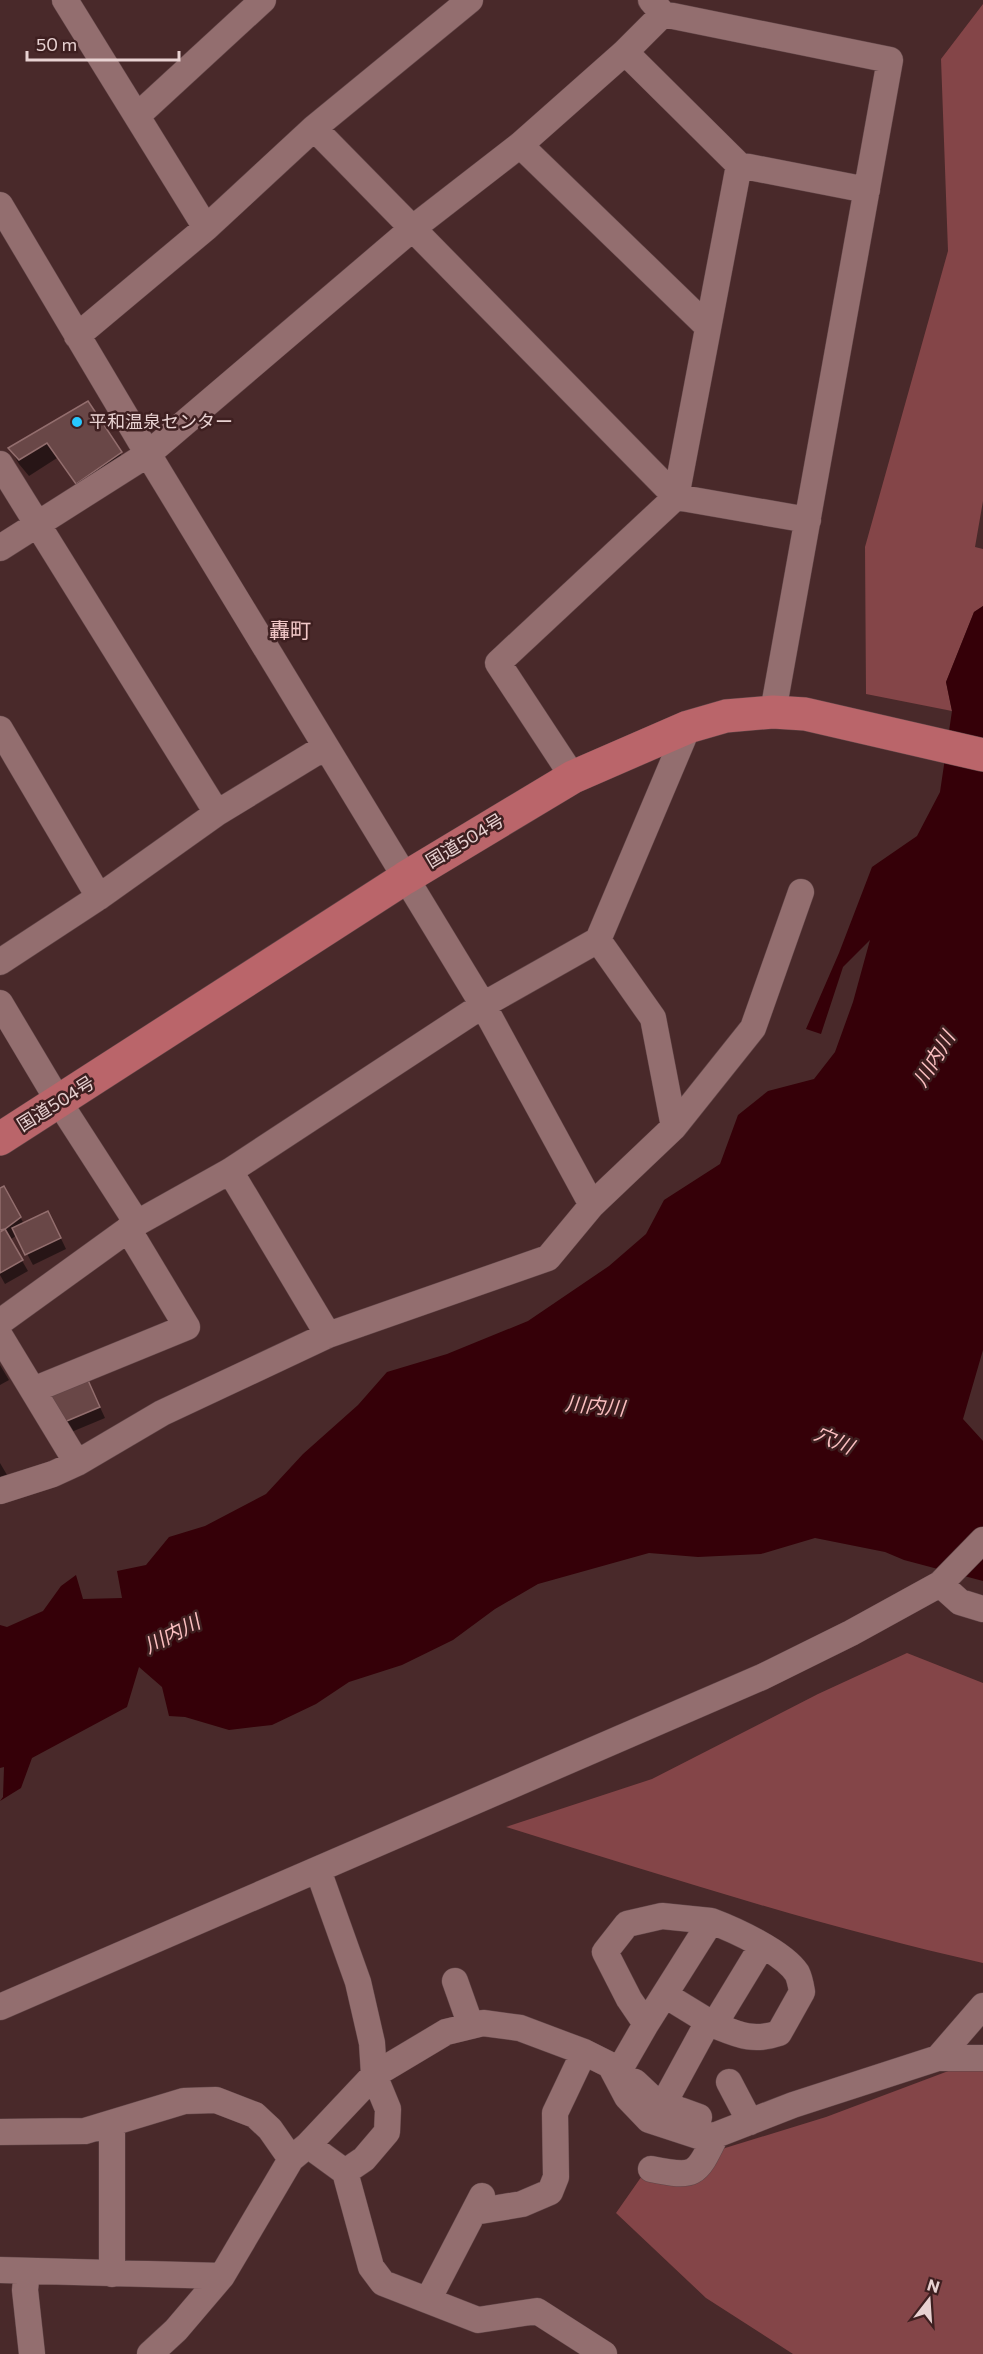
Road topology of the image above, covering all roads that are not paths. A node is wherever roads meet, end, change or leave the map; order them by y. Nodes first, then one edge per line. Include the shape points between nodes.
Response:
1 (65, 0) edge
2 (263, 0) edge
3 (470, 0) edge
4 (657, 7) edge
5 (625, 51) junction
6 (137, 116) junction
7 (314, 128) junction
8 (520, 145) junction
9 (739, 165) junction
10 (867, 190) junction
11 (0, 205) edge
12 (206, 228) junction
13 (413, 228) junction
14 (708, 327) junction
15 (77, 336) junction
16 (148, 454) junction
17 (0, 464) edge
18 (676, 497) junction
19 (807, 520) junction
20 (38, 525) junction
21 (0, 548) edge
22 (773, 712) junction
23 (688, 727) junction
24 (0, 729) edge
25 (325, 747) junction
26 (983, 755) edge
27 (573, 777) junction
28 (217, 813) junction
29 (405, 878) junction
30 (801, 892) dead end
31 (99, 897) junction
32 (598, 940) junction
33 (0, 962) edge
34 (0, 1003) edge
35 (483, 1005) junction
36 (59, 1102) junction
37 (674, 1127) junction
38 (0, 1139) edge
39 (230, 1171) junction
40 (592, 1205) junction
41 (133, 1226) junction
42 (0, 1322) edge
43 (328, 1335) junction
44 (0, 1336) edge
45 (33, 1390) junction
46 (77, 1463) junction
47 (0, 1491) edge
48 (983, 1540) edge
49 (940, 1584) junction
50 (983, 1609) edge
51 (318, 1870) junction
52 (711, 1921) junction
53 (762, 1946) junction
54 (455, 1981) dead end
55 (664, 1995) junction
56 (983, 2006) edge
57 (0, 2007) edge
58 (711, 2023) junction
59 (646, 2024) junction
60 (471, 2026) junction
61 (584, 2052) junction
62 (938, 2058) junction
63 (983, 2058) edge
64 (374, 2075) junction
65 (616, 2076) junction
66 (729, 2082) dead end
67 (665, 2101) junction
68 (750, 2122) junction
69 (112, 2123) junction
70 (708, 2126) junction
71 (0, 2132) edge
72 (299, 2152) junction
73 (651, 2169) dead end
74 (345, 2172) junction
75 (0, 2270) edge
76 (27, 2271) junction
77 (112, 2274) junction
78 (222, 2276) junction
79 (428, 2300) junction
80 (602, 2344) edge
81 (32, 2354) edge
82 (150, 2354) edge

1 - 6 street
2 - 6 street
3 - 7 street
4 - 5 street
4 - 10 street via 891,60
5 - 8 street
5 - 9 street
6 - 12 street
7 - 12 street
7 - 13 street
8 - 13 street
8 - 14 street
9 - 10 street
9 - 14 street
10 - 19 street
11 - 15 street
12 - 15 street
13 - 16 street
13 - 18 street
14 - 18 street
15 - 16 street
16 - 20 street
16 - 25 street
17 - 20 street
18 - 19 street
18 - 27 street via 498,663
19 - 22 street
20 - 21 street
20 - 28 street
22 - 23 highway, 国道504号 via 726,716
22 - 26 highway, 国道504号 via 805,714
23 - 27 highway, 国道504号
23 - 32 street
24 - 31 street
25 - 28 street
25 - 29 street
27 - 29 highway, 国道504号
28 - 31 street
29 - 35 street
29 - 36 highway, 国道504号
30 - 37 street via 753,1028
31 - 33 street
32 - 35 street
32 - 37 street via 652,1018
34 - 36 street
35 - 39 street
35 - 40 street
36 - 38 highway, 国道504号
36 - 41 street
37 - 40 street
39 - 41 street
39 - 43 street
40 - 43 street via 548,1258
41 - 42 street
41 - 45 street via 187,1327
43 - 46 street via 162,1413
44 - 45 street
45 - 46 street
46 - 47 street
48 - 49 street
49 - 50 street via 960,1602
49 - 51 street via 762,1677
51 - 57 street
51 - 64 street via 358,1982 372,2043
52 - 53 street via 739,1931
52 - 55 street
52 - 59 street via 662,1917 627,1924 605,1952
53 - 58 street
53 - 58 street via 788,1962 798,1975 802,1992 779,2033 746,2037
54 - 60 street
55 - 58 street
55 - 59 street
56 - 62 street
58 - 67 street
59 - 65 street
60 - 61 street via 483,2023 520,2028
60 - 64 street via 446,2032
61 - 65 street via 610,2064
61 - 79 street via 555,2114 556,2177 550,2192 522,2204 479,2202
62 - 63 street
62 - 68 street
64 - 72 street
64 - 74 street via 388,2109 387,2132
65 - 67 street via 635,2082 651,2097
65 - 70 street via 627,2097 650,2120 701,2137
66 - 68 street
67 - 70 street
68 - 70 street
69 - 71 street via 85,2132
69 - 72 street via 184,2101 216,2100 255,2115
69 - 77 street
70 - 73 street via 704,2159 695,2170 681,2175
72 - 74 street
72 - 78 street
74 - 79 street via 371,2267 382,2283
75 - 76 street
76 - 77 street
76 - 81 street via 25,2290
77 - 78 street
78 - 82 street
79 - 80 street via 478,2320 537,2311

